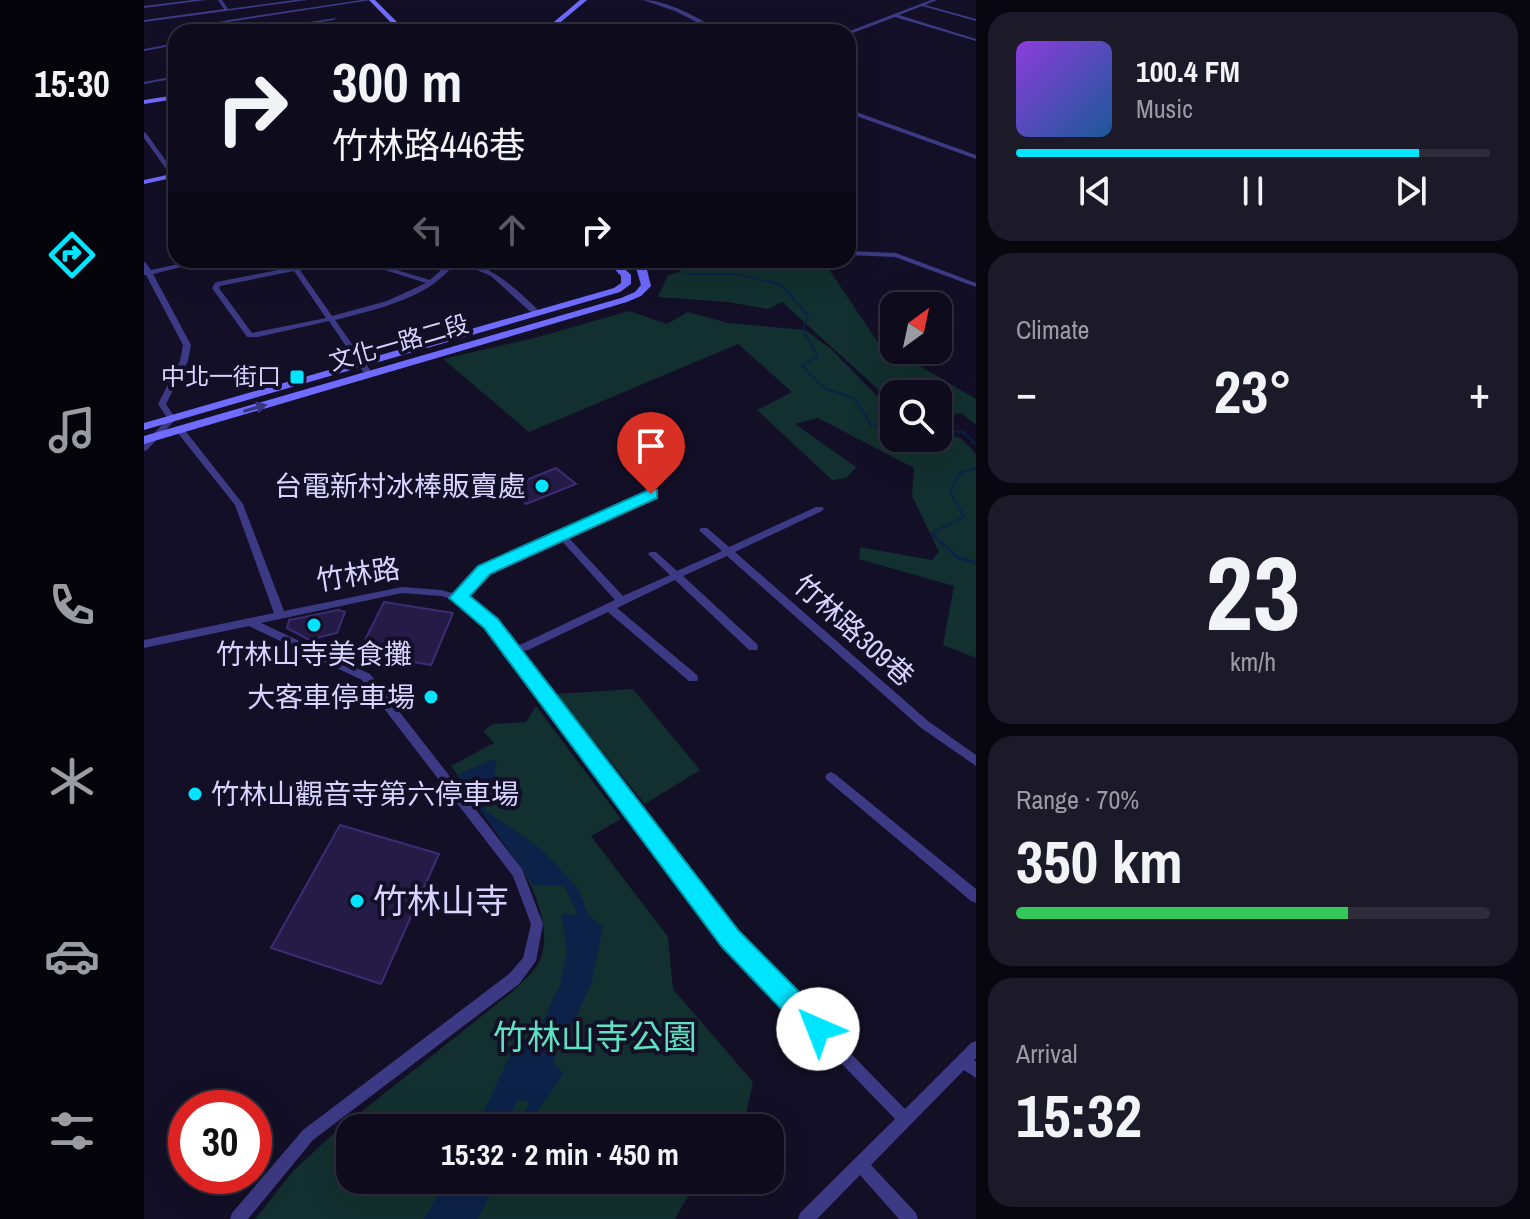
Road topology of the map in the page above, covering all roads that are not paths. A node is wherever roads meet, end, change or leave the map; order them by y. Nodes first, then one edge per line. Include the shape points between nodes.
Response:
1 (204, 0) edge
2 (220, 0) edge
3 (305, 0) edge
4 (360, 0) edge
5 (370, 0) edge
6 (584, 0) edge
7 (645, 0) edge
8 (935, 0) edge
9 (922, 5) junction
10 (144, 7) edge
11 (227, 10) junction
12 (894, 15) junction
13 (334, 19) dead end
14 (976, 20) edge
15 (144, 21) edge
16 (318, 21) junction
17 (217, 24) edge
18 (303, 24) edge
19 (320, 24) edge
20 (383, 24) edge
21 (396, 24) edge
22 (555, 24) edge
23 (704, 24) edge
24 (856, 30) edge
25 (976, 40) edge
26 (168, 46) edge
27 (144, 50) edge
28 (168, 78) edge
29 (144, 83) edge
30 (168, 99) edge
31 (144, 103) edge
32 (856, 114) edge
33 (144, 134) edge
34 (976, 157) edge
35 (168, 167) edge
36 (168, 176) edge
37 (144, 179) edge
38 (856, 253) edge
39 (144, 264) edge
40 (169, 268) edge
41 (295, 268) joint
42 (383, 268) edge
43 (447, 268) edge
44 (476, 268) edge
45 (619, 268) edge
46 (640, 268) edge
47 (146, 273) edge
48 (430, 282) junction
49 (976, 285) edge
50 (538, 314) junction
51 (329, 318) junction
52 (365, 370) junction
53 (172, 419) junction
54 (144, 427) edge
55 (180, 430) junction
56 (150, 438) edge
57 (144, 448) edge
58 (651, 494) dead end
59 (819, 509) dead end
60 (704, 530) dead end
61 (561, 535) junction
62 (728, 551) junction
63 (653, 554) dead end
64 (678, 575) junction
65 (458, 598) junction
66 (622, 601) junction
67 (609, 607) junction
68 (280, 615) junction
69 (250, 622) junction
70 (144, 644) edge
71 (753, 647) dead end
72 (510, 650) junction
73 (693, 678) dead end
74 (976, 761) edge
75 (831, 777) dead end
76 (976, 897) edge
77 (976, 1048) edge
78 (970, 1066) edge
79 (905, 1119) junction
80 (861, 1165) junction
81 (238, 1219) edge
82 (806, 1219) edge
83 (910, 1219) edge

1 - 10 street
2 - 11 street
3 - 11 street
4 - 5 street
4 - 17 street
4 - 20 main road
5 - 21 main road
6 - 22 main road
7 - 23 street
8 - 9 street
9 - 12 street
9 - 14 street
11 - 15 street
12 - 24 street
12 - 25 street
13 - 16 street
16 - 18 street
16 - 19 street
26 - 27 street
28 - 29 street
30 - 31 main road
32 - 34 street
33 - 35 street
36 - 37 main road
38 - 49 street via 896,255
39 - 47 street
40 - 47 street
41 - 51 street
41 - 51 street via 215,288 250,335
42 - 48 street
43 - 48 street
44 - 50 street via 493,275
45 - 50 main road, 文化一路二段 via 626,284 617,290
46 - 52 main road, 文化一路二段 via 646,286 624,300
47 - 53 street via 187,345 162,404
48 - 51 street via 407,295
50 - 52 main road, 文化一路二段
51 - 52 street
52 - 53 main road, 文化一路二段
55 -> 52 main road, 文化一路二段
53 - 54 main road, 文化一路二段
53 - 55 main road
53 - 56 street
55 - 56 main road, 文化一路二段
55 - 68 street via 239,504
56 - 57 street
58 - 61 street
59 - 62 street
60 - 62 street, 竹林路309巷
61 - 65 street via 484,570
61 - 66 street
62 - 64 street
62 - 74 street, 竹林路309巷 via 924,724
63 - 64 street
64 - 66 street
64 - 71 street
65 - 68 street, 竹林路 via 402,590
65 - 72 street via 475,608
66 - 67 street
67 - 72 street
67 - 73 street
68 - 69 street, 竹林路
69 - 70 street, 竹林路
69 - 81 street via 366,677 518,873 537,924 529,961 514,979 308,1135
72 - 79 street via 730,939
75 - 76 street
77 - 78 street
78 - 79 street
79 - 80 street
80 - 82 street
80 - 83 street

